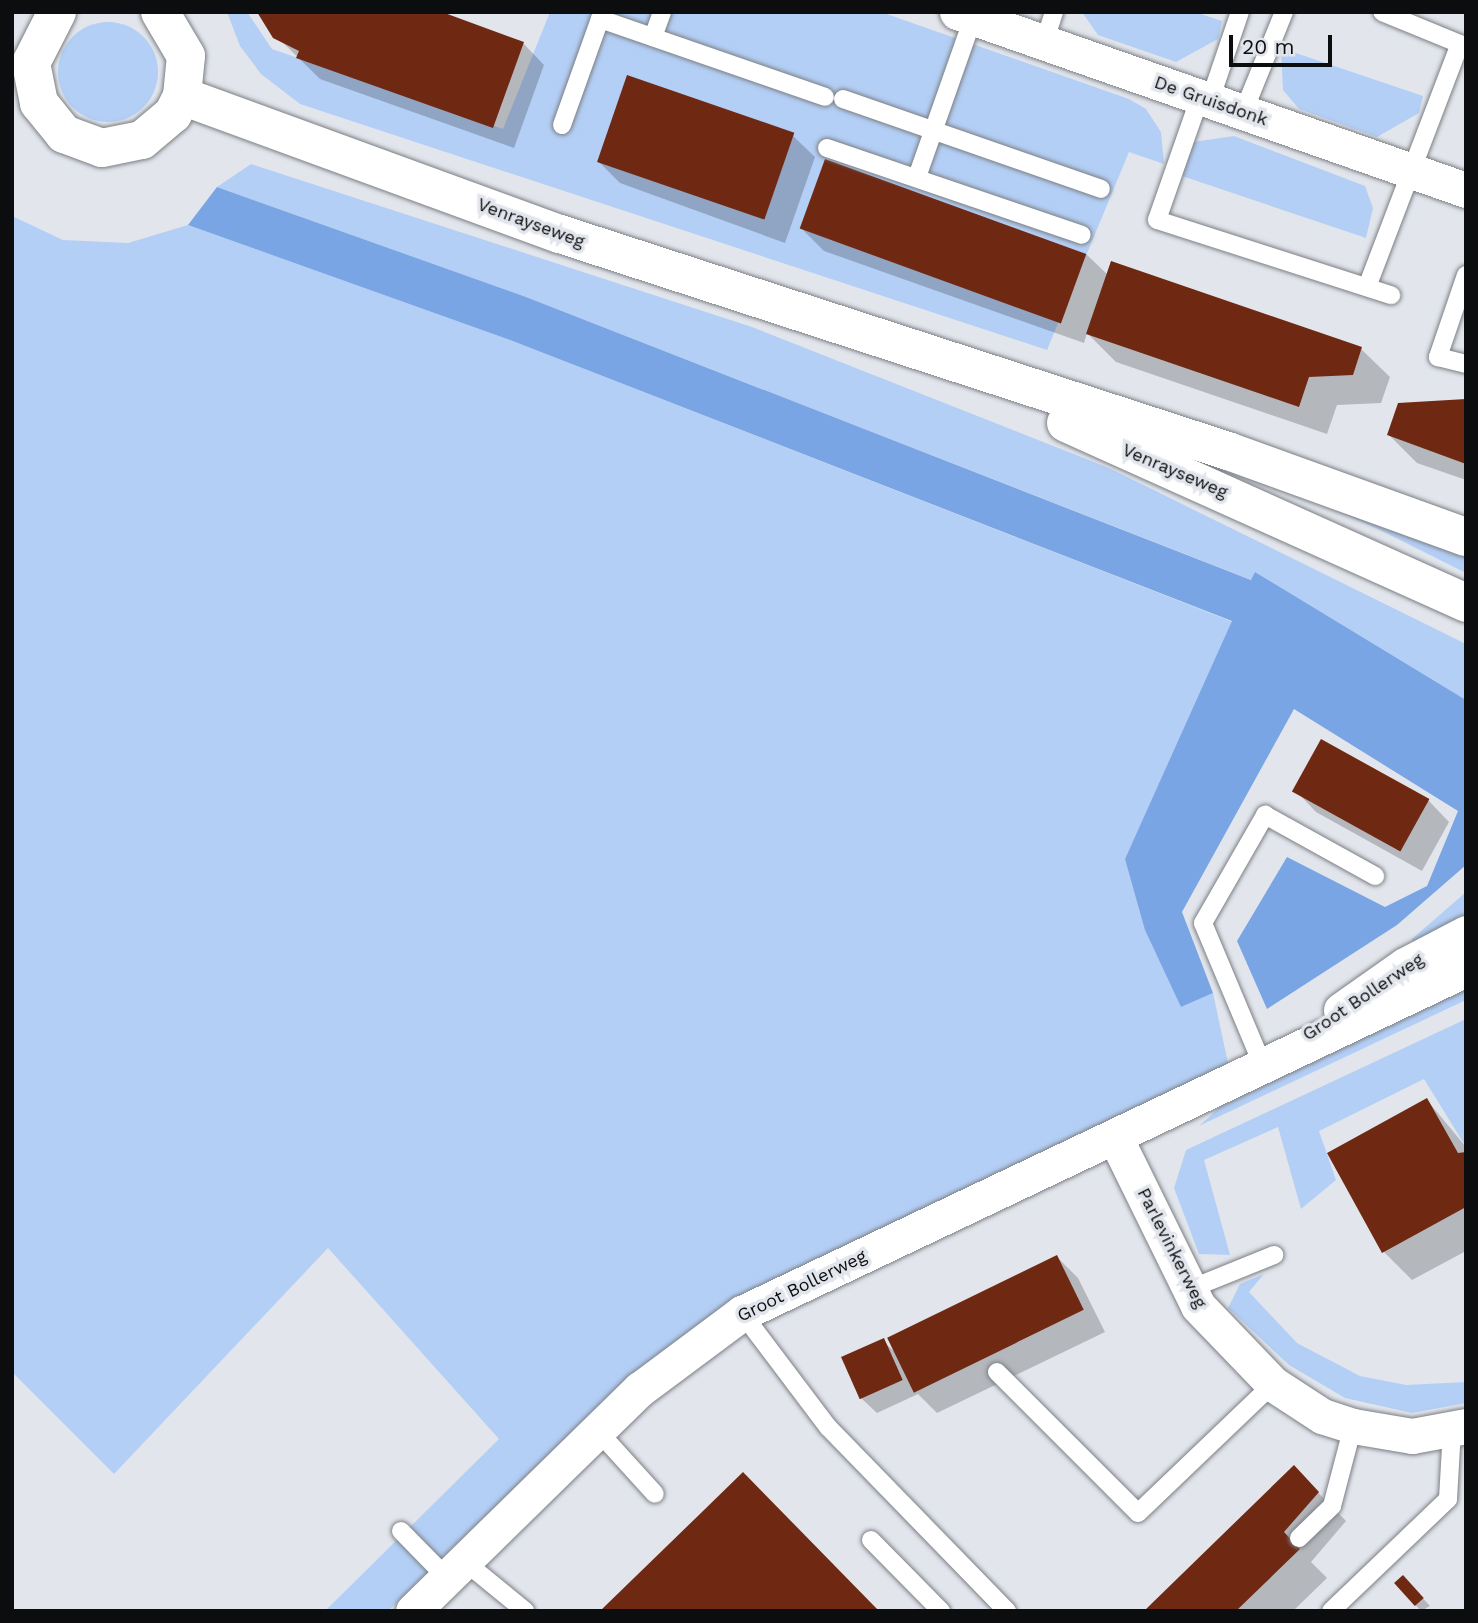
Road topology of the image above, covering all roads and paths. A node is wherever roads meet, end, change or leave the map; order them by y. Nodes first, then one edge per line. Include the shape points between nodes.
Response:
1 (57, 12) edge
2 (160, 12) edge
3 (662, 12) edge
4 (1240, 12) edge
5 (1283, 12) edge
6 (1382, 12) edge
7 (968, 14) edge
8 (1049, 28) edge
9 (653, 37) junction
10 (24, 39) edge
11 (182, 96) junction
12 (1205, 99) junction
13 (1243, 113) junction
14 (562, 125) dead end
15 (933, 131) junction
16 (827, 148) dead end
17 (1409, 170) junction
18 (917, 177) junction
19 (1464, 185) edge
20 (1101, 189) dead end
21 (1082, 235) dead end
22 (1466, 275) edge
23 (1367, 287) junction
24 (1391, 295) dead end
25 (883, 343) junction
26 (1466, 364) edge
27 (1466, 537) edge
28 (1466, 603) edge
29 (1375, 876) dead end
30 (1466, 933) edge
31 (1466, 969) edge
32 (1263, 1066) junction
33 (1115, 1137) junction
34 (1274, 1255) dead end
35 (1189, 1289) junction
36 (742, 1313) junction
37 (997, 1372) dead end
38 (1273, 1384) junction
39 (1353, 1426) junction
40 (1459, 1427) edge
41 (597, 1430) junction
42 (655, 1493) dead end
43 (401, 1531) dead end
44 (1298, 1538) dead end
45 (871, 1541) dead end
46 (455, 1570) junction
47 (413, 1611) edge
48 (525, 1611) edge
49 (941, 1611) edge
50 (1007, 1611) edge
51 (1331, 1611) edge

1 - 10 street
2 - 11 street via 186,56
3 - 9 lane
4 - 12 lane
5 - 13 lane
6 - 17 lane via 1460,44
7 - 8 street, De Gruisdonk
7 - 15 lane
8 - 12 street, De Gruisdonk
9 - 14 lane via 600,19
9 - 15 lane
10 - 11 street via 38,103 64,134 82,143 103,148 142,140 173,114
11 - 25 street, Venrayseweg
12 - 13 street, De Gruisdonk
12 - 23 lane via 1157,220
13 - 17 street, De Gruisdonk
15 - 18 lane
15 - 20 lane
16 - 18 lane
17 - 19 street, De Gruisdonk
17 - 23 lane
18 - 21 lane
22 - 26 lane via 1437,357
23 - 24 lane
25 - 27 street, Venrayseweg via 1228,451
25 - 28 street, Venrayseweg
29 - 32 lane via 1265,815 1203,923
30 - 32 street, Groot Bollerweg via 1405,965
31 - 32 street, Groot Bollerweg
32 - 33 street, Groot Bollerweg
33 - 35 street, Parlevinkerweg
33 - 36 street, Groot Bollerweg
34 - 35 lane
35 - 38 street, Parlevinkerweg via 1198,1306
36 - 41 street, Groot Bollerweg via 640,1388
36 - 50 lane via 828,1427
37 - 38 lane via 1138,1513
38 - 39 street, Parlevinkerweg via 1322,1416
39 - 40 street, Parlevinkerweg via 1412,1436
39 - 44 lane via 1332,1506
40 - 51 lane via 1448,1499
41 - 42 lane
41 - 46 street, Groot Bollerweg
43 - 46 lane
45 - 49 lane
46 - 47 street, Groot Bollerweg
46 - 48 lane

